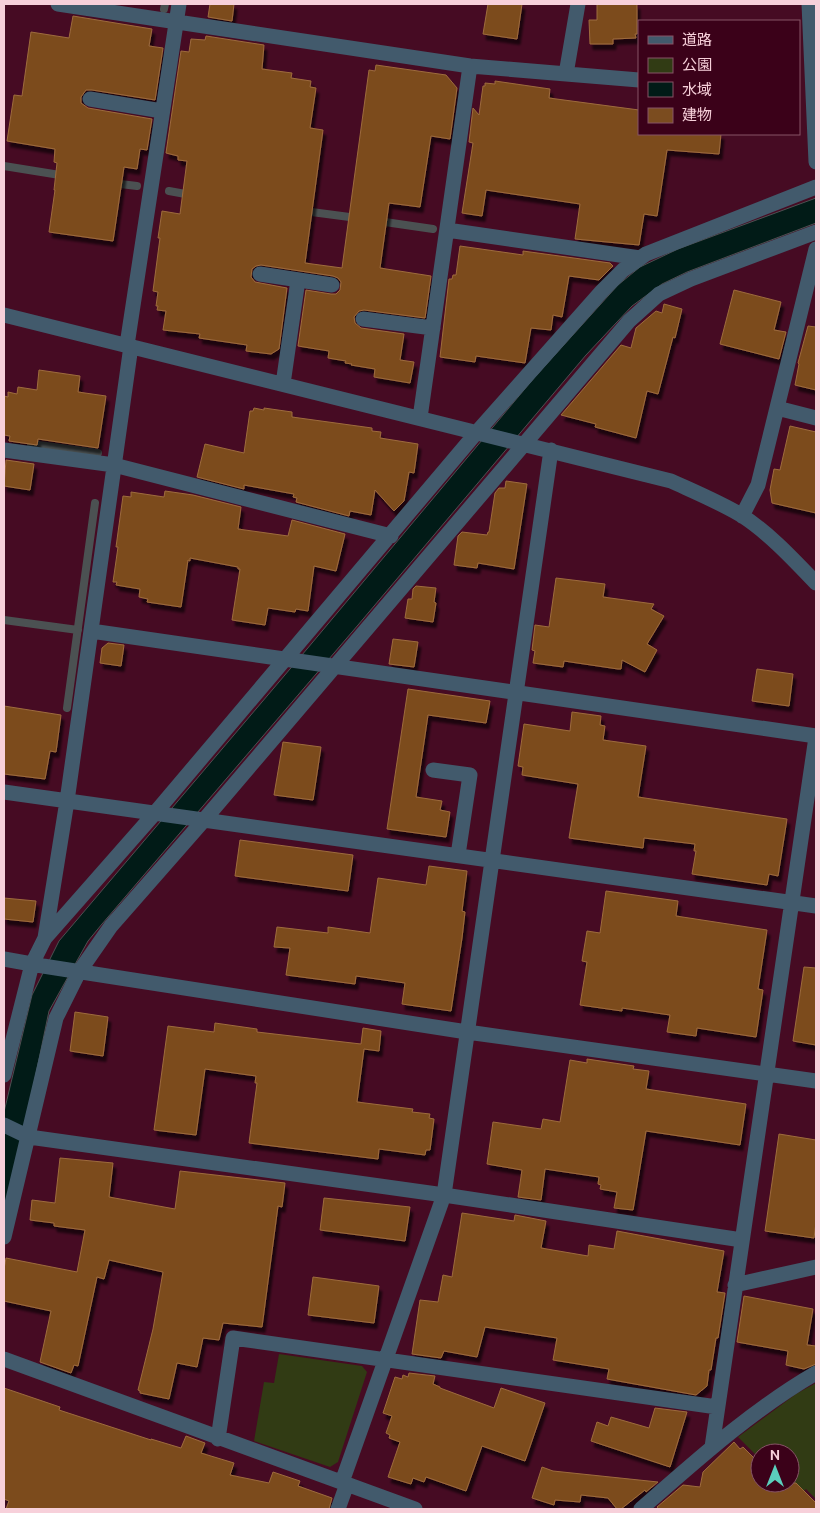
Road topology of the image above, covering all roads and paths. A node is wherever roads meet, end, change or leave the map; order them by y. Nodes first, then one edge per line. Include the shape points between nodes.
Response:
1 (58, 4) edge
2 (178, 4) edge
3 (578, 4) edge
4 (809, 4) edge
5 (176, 21) junction
6 (470, 66) junction
7 (566, 74) junction
8 (638, 80) edge
9 (806, 93) edge
10 (90, 99) dead end
11 (162, 110) junction
12 (816, 162) edge
13 (816, 187) edge
14 (447, 230) junction
15 (816, 232) edge
16 (816, 249) edge
17 (640, 258) junction
18 (260, 274) dead end
19 (298, 280) junction
20 (332, 285) dead end
21 (812, 286) edge
22 (4, 315) edge
23 (363, 319) dead end
24 (433, 328) junction
25 (129, 345) junction
26 (283, 384) junction
27 (777, 408) junction
28 (420, 418) junction
29 (816, 418) edge
30 (480, 433) junction
31 (521, 443) junction
32 (4, 450) edge
33 (551, 450) junction
34 (114, 465) junction
35 (742, 516) junction
36 (391, 536) junction
37 (816, 583) edge
38 (91, 631) junction
39 (289, 659) junction
40 (330, 666) junction
41 (516, 692) junction
42 (816, 736) edge
43 (433, 770) dead end
44 (4, 792) edge
45 (67, 801) junction
46 (159, 813) junction
47 (199, 819) junction
48 (458, 855) junction
49 (492, 860) junction
50 (791, 902) junction
51 (816, 906) edge
52 (45, 938) junction
53 (4, 959) edge
54 (37, 965) junction
55 (76, 971) junction
56 (467, 1032) junction
57 (767, 1074) junction
58 (4, 1075) edge
59 (816, 1081) edge
60 (4, 1125) edge
61 (26, 1136) junction
62 (444, 1195) junction
63 (4, 1237) edge
64 (742, 1240) junction
65 (816, 1266) edge
66 (735, 1285) junction
67 (4, 1359) edge
68 (386, 1360) junction
69 (816, 1373) edge
70 (717, 1407) junction
71 (218, 1439) junction
72 (712, 1447) junction
73 (344, 1483) junction
74 (338, 1509) edge
75 (415, 1509) edge
76 (641, 1509) edge

1 - 5 street
2 - 5 street
3 - 7 street
4 - 9 street
5 - 6 street
5 - 11 street
6 - 7 street
6 - 14 street
7 - 8 street
9 - 12 street
10 - 11 street
11 - 25 street
13 - 17 street
14 - 17 street
14 - 24 street
15 - 31 street via 660,294 629,321
16 - 21 street
17 - 30 street via 602,291
18 - 19 street
19 - 20 street
19 - 26 street
21 - 27 street
22 - 25 street
23 - 24 street
24 - 28 street
25 - 26 street
25 - 34 street
26 - 28 street
27 - 29 street
27 - 35 street via 758,485
28 - 30 street
30 - 31 street
30 - 36 street
31 - 33 street
31 - 40 street
32 - 34 street
33 - 35 street via 671,481
33 - 41 street
34 - 36 street
34 - 38 street
35 - 37 street via 776,542
36 - 39 street
38 - 39 street
38 - 45 street
39 - 40 street
39 - 46 street
40 - 41 street
40 - 47 street
41 - 42 street
41 - 49 street
42 - 50 street
43 - 48 street via 470,775
44 - 45 street
45 - 46 street
45 - 52 street
46 - 47 street
46 - 52 street
47 - 48 street
47 - 55 street
48 - 49 street
49 - 50 street
49 - 56 street
50 - 51 street
50 - 57 street
52 - 54 street
53 - 54 street
54 - 55 street
54 - 58 street
55 - 56 street
55 - 61 street via 56,1018
56 - 57 street
56 - 62 street
57 - 59 street
57 - 64 street
60 - 61 street
61 - 62 street
61 - 63 street
62 - 64 street
62 - 68 street
64 - 66 street
65 - 66 street
66 - 70 street
67 - 71 street
68 - 70 street
68 - 71 street via 233,1338
68 - 73 street
69 - 72 street via 786,1390
70 - 72 street
71 - 73 street
72 - 76 street
73 - 74 street
73 - 75 street

